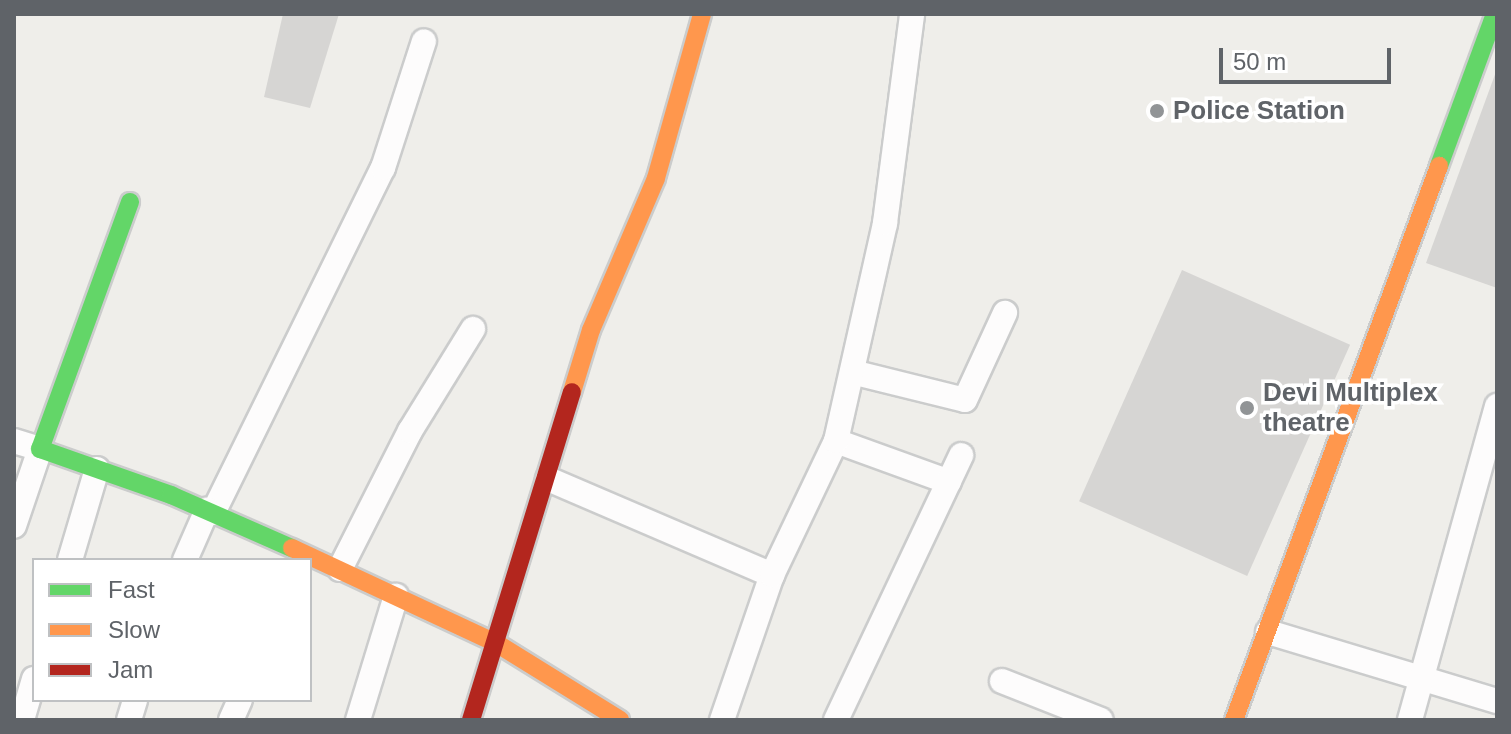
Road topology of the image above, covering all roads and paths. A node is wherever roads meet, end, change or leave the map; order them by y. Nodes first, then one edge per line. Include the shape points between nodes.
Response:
1 (702, 14) edge
2 (912, 14) edge
3 (1495, 14) edge
4 (424, 41) dead end
5 (130, 202) dead end
6 (1005, 313) dead end
7 (473, 329) dead end
8 (852, 372) junction
9 (1497, 406) edge
10 (14, 441) edge
11 (836, 441) junction
12 (40, 449) junction
13 (961, 455) dead end
14 (97, 469) junction
15 (548, 479) junction
16 (949, 482) junction
17 (210, 512) junction
18 (14, 526) edge
19 (304, 557) edge
20 (71, 558) edge
21 (186, 558) edge
22 (312, 560) edge
23 (340, 569) junction
24 (772, 575) junction
25 (396, 596) junction
26 (1268, 632) junction
27 (496, 643) junction
28 (1419, 680) junction
29 (1002, 681) dead end
30 (32, 686) edge
31 (1497, 701) edge
32 (588, 711) edge
33 (22, 720) edge
34 (358, 720) edge
35 (471, 720) edge
36 (620, 720) edge
37 (722, 720) edge
38 (836, 720) edge
39 (1101, 720) edge
40 (1234, 720) edge
41 (1410, 720) edge

1 - 15 street via 656,178 591,330
2 - 8 street via 885,223
3 - 26 street
4 - 17 street via 383,168
5 - 12 street
6 - 8 street via 965,400
7 - 23 street via 410,431
8 - 11 street
9 - 28 street
10 - 12 street
11 - 16 street
11 - 24 street
12 - 14 street
12 - 18 street
13 - 16 street
14 - 17 street
14 - 20 street
15 - 24 street
15 - 27 street
16 - 38 street
17 - 19 street
17 - 21 street
22 - 23 street
23 - 25 street
24 - 37 street
25 - 27 street
25 - 34 street
26 - 28 street
26 - 40 street
27 - 32 street
27 - 35 street
28 - 31 street
28 - 41 street
29 - 39 street
30 - 33 street
32 - 36 street

